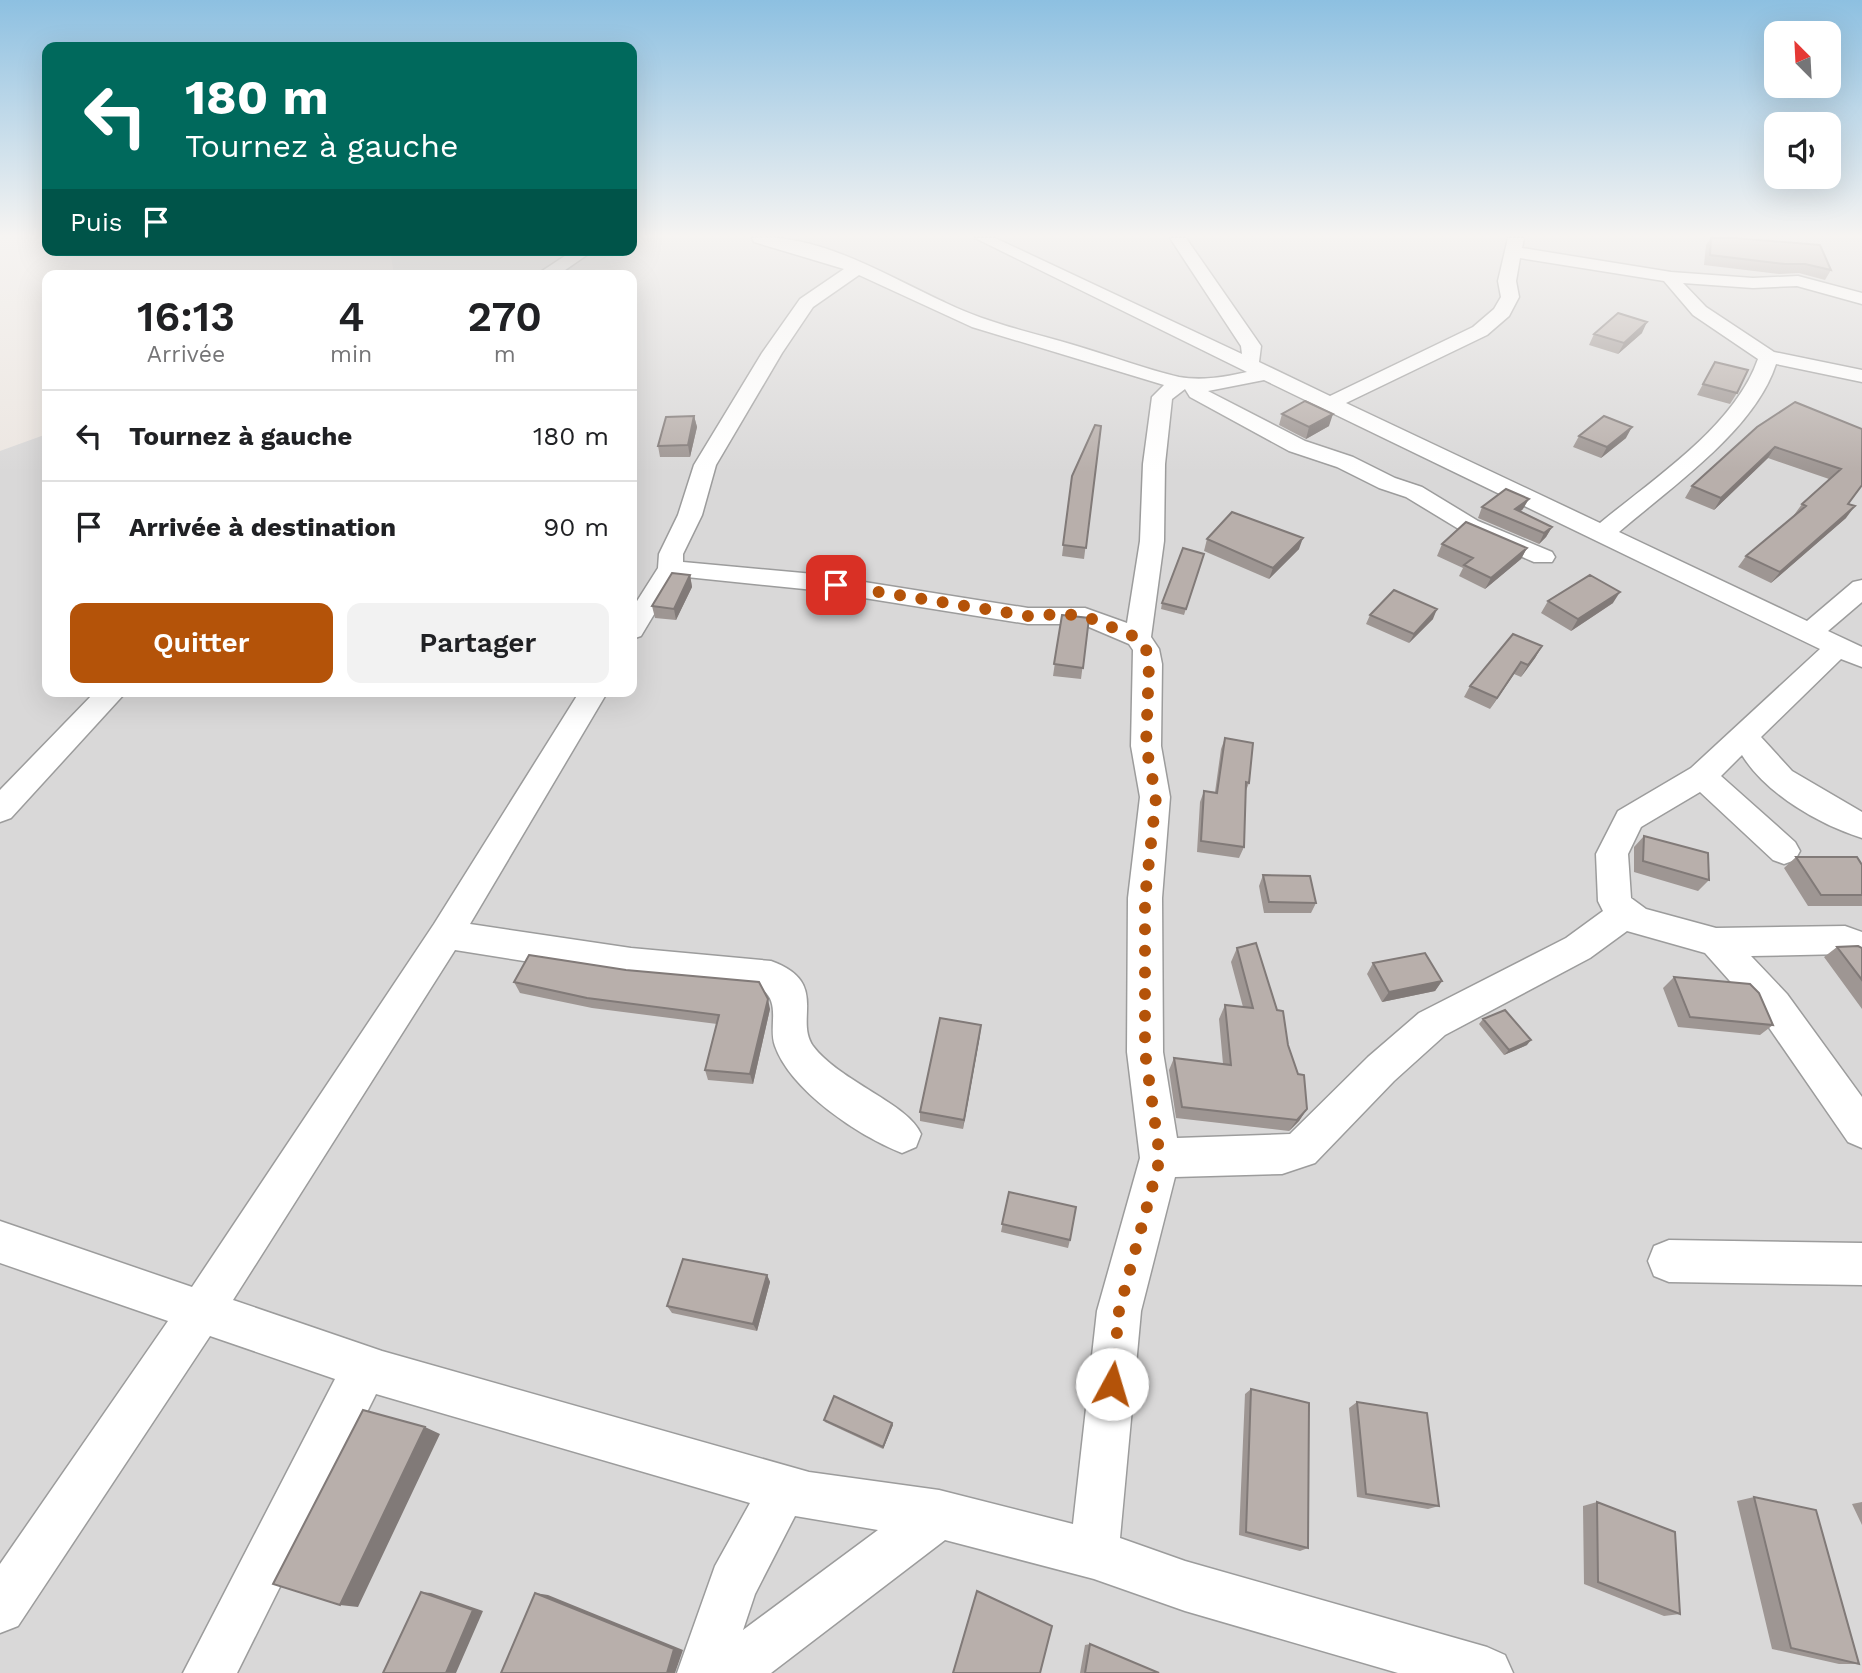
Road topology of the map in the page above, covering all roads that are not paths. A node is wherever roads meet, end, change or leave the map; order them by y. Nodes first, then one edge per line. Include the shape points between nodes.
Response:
1 (797, 316) edge
2 (961, 316) edge
3 (1146, 316) edge
4 (1231, 316) edge
5 (1497, 316) edge
6 (1707, 316) edge
7 (1768, 357) junction
8 (1256, 369) junction
9 (1862, 376) edge
10 (1186, 384) junction
11 (1331, 403) junction
12 (1602, 534) junction
13 (1543, 557) dead end
14 (670, 568) junction
15 (1862, 588) edge
16 (637, 622) edge
17 (1810, 633) junction
18 (1138, 638) junction
19 (1850, 652) edge
20 (107, 697) edge
21 (590, 697) edge
22 (1746, 737) junction
23 (1702, 776) junction
24 (0, 810) edge
25 (1862, 826) edge
26 (1784, 851) dead end
27 (1624, 914) junction
28 (446, 933) junction
29 (1716, 942) junction
30 (1862, 946) edge
31 (1862, 1129) edge
32 (902, 1134) dead end
33 (1160, 1158) junction
34 (0, 1242) edge
35 (1669, 1261) dead end
36 (1862, 1265) edge
37 (202, 1310) junction
38 (366, 1366) junction
39 (784, 1489) junction
40 (939, 1514) junction
41 (1094, 1554) junction
42 (0, 1608) edge
43 (209, 1673) edge
44 (703, 1673) edge
45 (729, 1673) edge
46 (1487, 1673) edge

1 - 14 street via 705,466 690,515 671,554
2 - 10 street
3 - 8 street
4 - 8 street via 1251,346
5 - 11 street via 1480,331
6 - 7 street
7 - 9 street
7 - 12 street via 1767,368 1744,406
8 - 10 street via 1217,385
8 - 11 street
10 - 13 street via 1297,446 1413,492 1470,526
10 - 18 street via 1162,397 1152,541
11 - 12 street
12 - 17 street
14 - 16 street
14 - 18 street via 814,582 1028,616 1085,616
15 - 17 street
17 - 19 street
18 - 33 street via 1149,664 1146,746 1156,797 1145,898 1145,1052
19 - 22 street
20 - 24 street
21 - 28 street
22 - 23 street
22 - 25 street via 1756,757 1786,781
23 - 26 street
23 - 27 street via 1629,819 1618,836 1612,854 1615,901
27 - 29 street
27 - 33 street via 1578,948 1432,1024 1301,1150 1282,1155
28 - 32 street via 631,963 771,976 791,994 791,1037 799,1056 825,1082
28 - 37 street
29 - 30 street via 1845,940
29 - 31 street via 1774,1005
33 - 41 street via 1119,1311
34 - 37 street
35 - 36 street
37 - 38 street
37 - 42 street
38 - 39 street
38 - 43 street
39 - 40 street
39 - 44 street via 733,1584
40 - 41 street
40 - 45 street
41 - 46 street via 1185,1586

